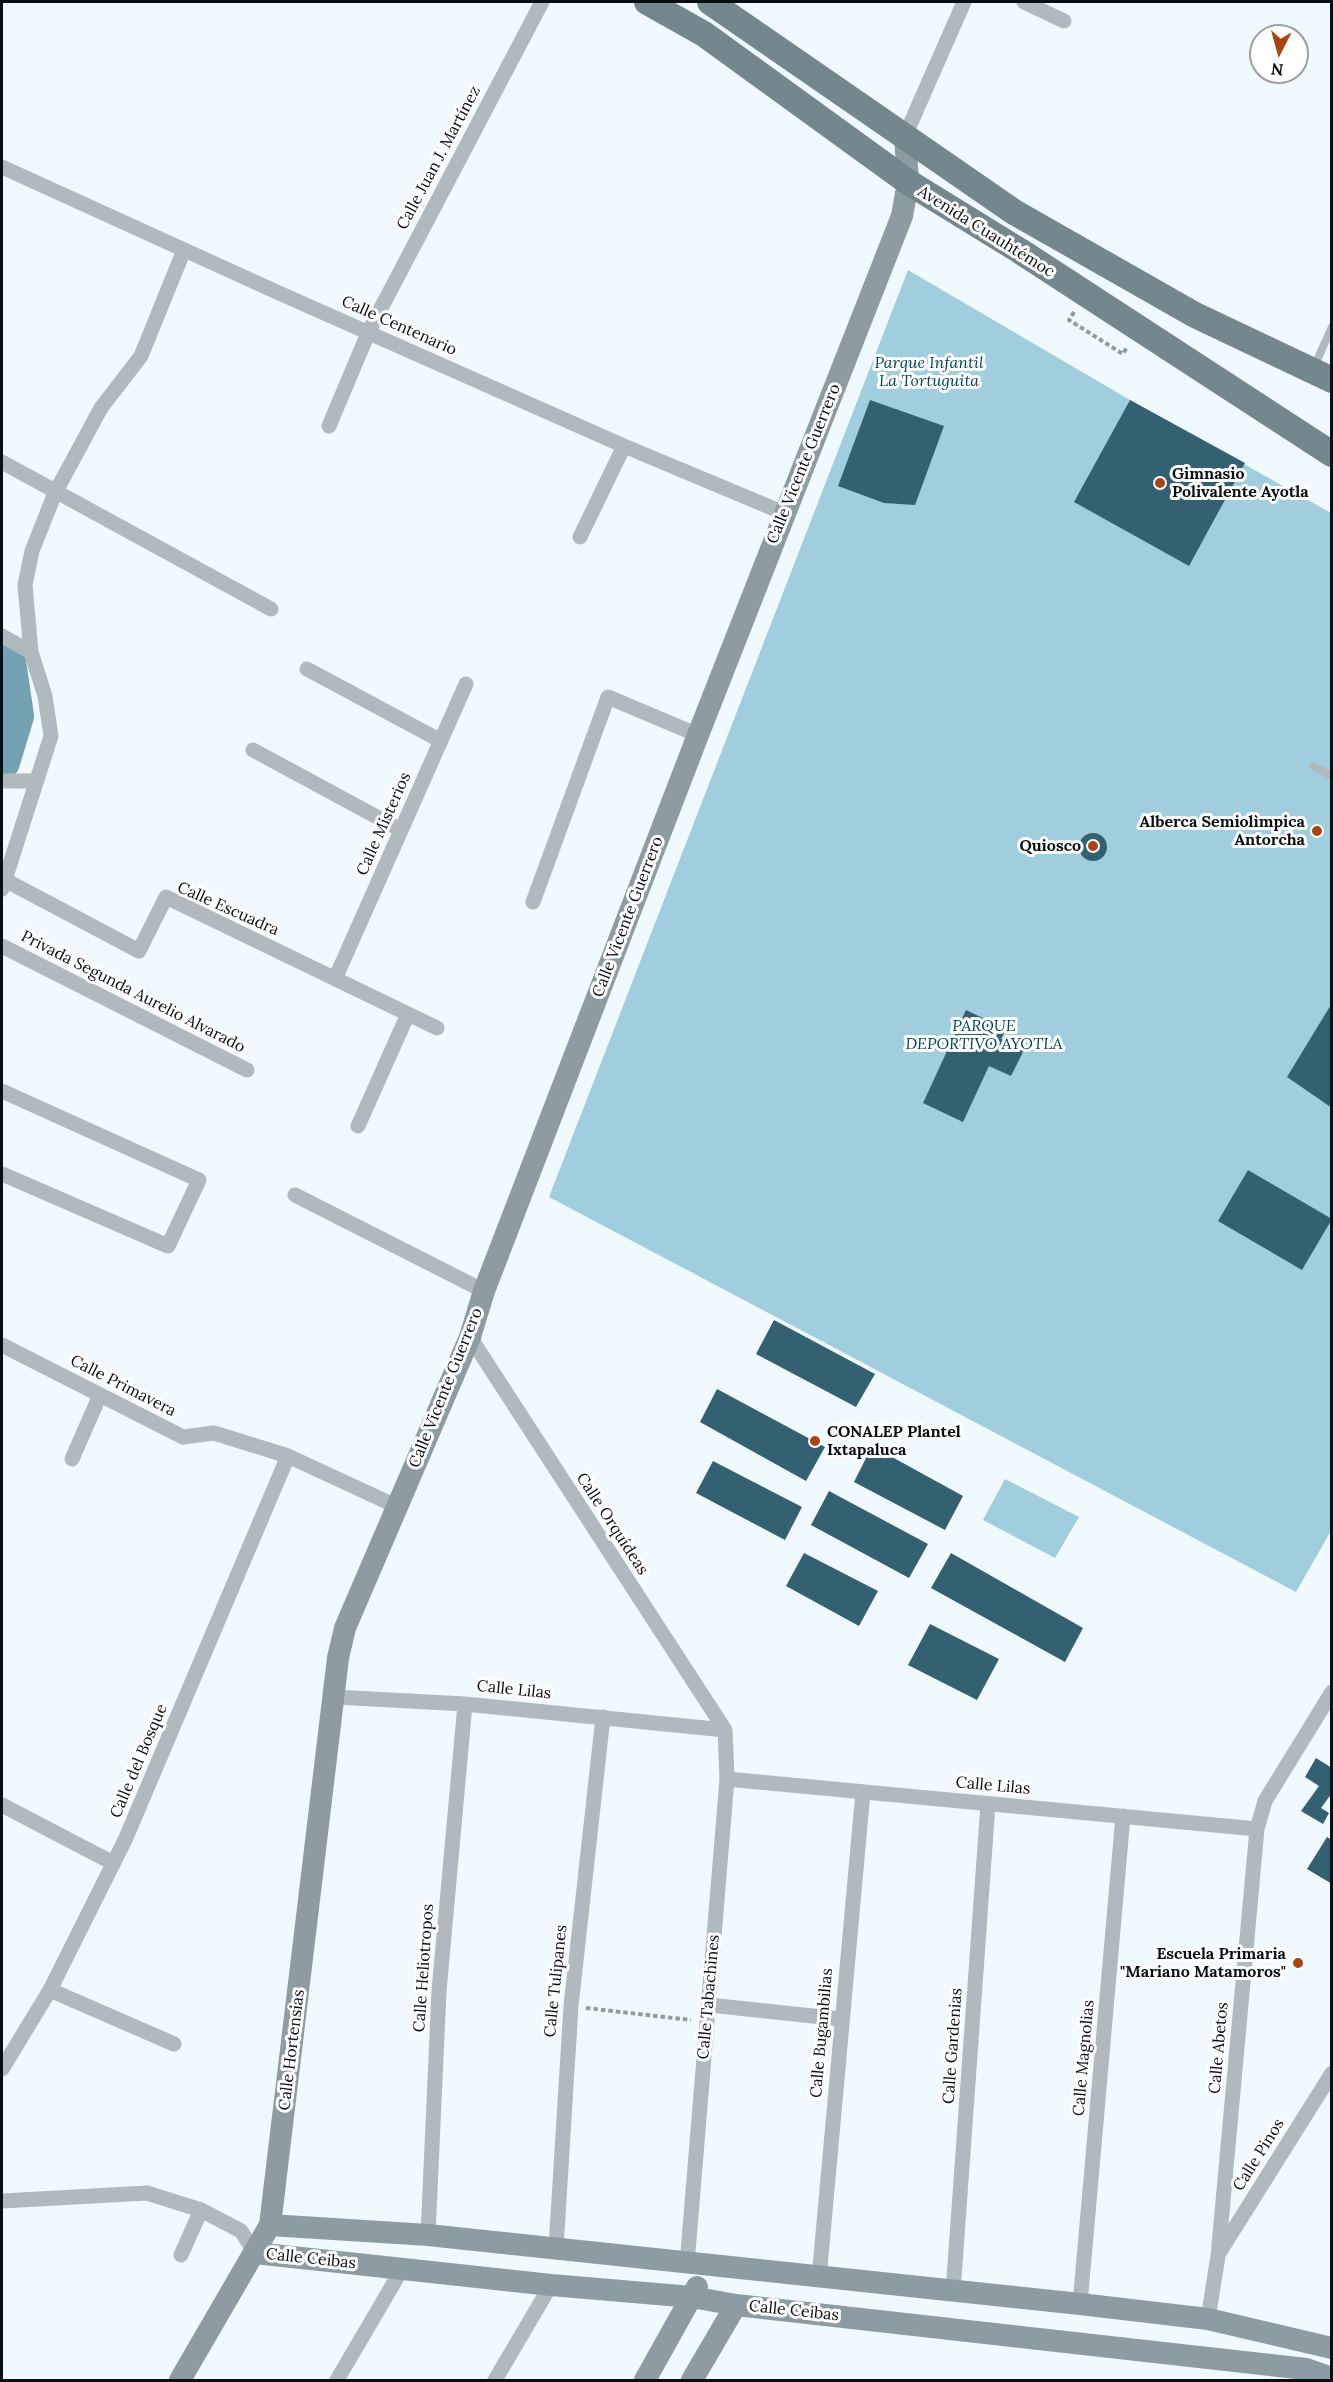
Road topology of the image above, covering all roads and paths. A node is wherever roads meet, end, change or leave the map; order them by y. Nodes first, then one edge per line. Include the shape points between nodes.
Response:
1 (542, 2) edge
2 (647, 2) edge
3 (710, 2) edge
4 (964, 2) edge
5 (1024, 2) edge
6 (1064, 21) dead end
7 (905, 135) junction
8 (2, 166) edge
9 (908, 182) junction
10 (184, 250) junction
11 (1069, 320) dead end
12 (1332, 327) edge
13 (369, 331) junction
14 (1127, 347) dead end
15 (1322, 375) edge
16 (329, 426) dead end
17 (624, 446) junction
18 (1332, 454) edge
19 (2, 462) edge
20 (56, 493) junction
21 (784, 513) junction
22 (580, 537) dead end
23 (271, 609) dead end
24 (2, 636) edge
25 (31, 652) junction
26 (307, 669) dead end
27 (466, 684) dead end
28 (698, 735) junction
29 (441, 741) junction
30 (253, 750) dead end
31 (1313, 766) dead end
32 (1332, 776) edge
33 (2, 781) edge
34 (36, 781) junction
35 (401, 830) junction
36 (3, 884) edge
37 (533, 902) dead end
38 (2, 946) edge
39 (335, 979) junction
40 (408, 1014) junction
41 (437, 1028) dead end
42 (248, 1070) dead end
43 (2, 1091) edge
44 (358, 1126) dead end
45 (2, 1174) edge
46 (296, 1195) dead end
47 (484, 1292) junction
48 (470, 1338) junction
49 (2, 1345) edge
50 (100, 1395) junction
51 (288, 1456) junction
52 (72, 1459) dead end
53 (398, 1507) junction
54 (1331, 1693) edge
55 (335, 1696) junction
56 (465, 1704) junction
57 (603, 1717) junction
58 (724, 1730) junction
59 (727, 1779) junction
60 (863, 1792) junction
61 (988, 1804) junction
62 (2, 1805) edge
63 (1123, 1816) junction
64 (1257, 1829) junction
65 (113, 1863) junction
66 (50, 1990) junction
67 (709, 2005) junction
68 (570, 2006) junction
69 (841, 2019) junction
70 (707, 2021) junction
71 (174, 2044) dead end
72 (2, 2069) edge
73 (1332, 2073) edge
74 (2, 2201) edge
75 (201, 2210) junction
76 (270, 2225) junction
77 (240, 2231) junction
78 (429, 2235) junction
79 (556, 2248) junction
80 (255, 2253) junction
81 (181, 2255) dead end
82 (1218, 2256) junction
83 (698, 2265) junction
84 (402, 2269) junction
85 (819, 2278) junction
86 (550, 2285) junction
87 (953, 2292) junction
88 (692, 2297) junction
89 (1080, 2304) junction
90 (736, 2305) junction
91 (1208, 2319) junction
92 (1329, 2343) edge
93 (1303, 2375) edge
94 (1332, 2378) edge
95 (180, 2380) edge
96 (337, 2380) edge
97 (495, 2380) edge
98 (645, 2380) edge
99 (692, 2380) edge

1 - 13 street, Calle Juan J. Martínez
2 - 9 main road, Avenida Cuauhtémoc via 704,34
3 - 7 main road
4 - 7 street
5 - 6 street
7 - 9 street, Calle Vicente Guerrero
7 - 15 main road via 1014,212 1195,315
8 - 10 street, Calle Centenario
9 - 18 main road, Avenida Cuauhtémoc
9 - 21 street, Calle Vicente Guerrero via 902,216
10 - 13 street, Calle Centenario
10 - 20 street via 141,356 101,408
11 - 14 path via 1123,354
12 - 15 lane
13 - 16 street, Calle Juan J. Martínez
13 - 17 street, Calle Centenario
17 - 21 street, Calle Centenario
17 - 22 street
19 - 20 street
20 - 23 street
20 - 25 street via 32,551 25,585
21 - 28 street, Calle Vicente Guerrero
24 - 25 street
25 - 34 street via 45,696 51,736
26 - 29 street
27 - 29 street, Calle Misterios
28 - 37 street via 608,697
28 - 47 street, Calle Vicente Guerrero
29 - 35 street, Calle Misterios
30 - 35 street
31 - 32 lane
33 - 34 street
34 - 36 street
35 - 39 street, Calle Misterios
36 - 39 street, Calle Escuadra via 139,951 166,897
38 - 42 street, Privada Segunda Aurelio Alvarado
39 - 40 street
40 - 41 street
40 - 44 street
43 - 45 street via 198,1180 168,1245
46 - 47 street
47 - 48 street, Calle Vicente Guerrero
48 - 53 street, Calle Vicente Guerrero
48 - 58 street, Calle Orquídeas
49 - 50 street, Calle Primavera
50 - 51 street, Calle Primavera via 183,1437 214,1433
50 - 52 street
51 - 53 street, Calle Primavera
51 - 65 street, Calle del Bosque
53 - 55 street, Calle Vicente Guerrero via 345,1628
54 - 64 street, Calle Abetos via 1265,1801
55 - 56 street, Calle Lilas
55 - 76 street, Calle Hortensias
56 - 57 street, Calle Lilas
56 - 78 street, Calle Heliotropos via 439,1991
57 - 58 street, Calle Lilas
57 - 68 street, Calle Tulipanes
58 - 59 street, Calle Tabachines
59 - 60 street, Calle Lilas
59 - 67 street, Calle Tabachines
60 - 61 street, Calle Lilas
60 - 69 street, Calle Bugambilias
61 - 63 street, Calle Lilas
61 - 87 street, Calle Gardenias
62 - 65 street
63 - 64 street, Calle Lilas
63 - 89 street, Calle Magnolias
64 - 82 street, Calle Abetos
65 - 66 street, Calle del Bosque
66 - 71 street
66 - 72 street, Calle del Bosque
67 - 69 street
67 - 70 street, Calle Tabachines
68 - 70 path
68 - 79 street, Calle Tulipanes
69 - 85 street, Calle Bugambilias
70 - 83 street, Calle Tabachines
73 - 82 street, Calle Pinos
74 - 75 street via 147,2193
75 - 77 street
75 - 81 street
76 - 77 street
76 - 78 street, Calle Ceibas
76 - 80 street, Calle Hortensias
77 - 80 street
78 - 79 street, Calle Ceibas
79 - 83 street, Calle Ceibas
80 - 84 street, Calle Ceibas
80 - 95 street, Calle Hortensias
82 - 91 street, Calle Abetos
83 - 85 street, Calle Ceibas
83 - 88 street
84 - 86 street, Calle Ceibas
84 - 96 street
85 - 87 street, Calle Ceibas
86 - 88 street, Calle Ceibas
86 - 97 street
87 - 89 street, Calle Ceibas
88 - 90 street, Calle Ceibas
88 - 98 street
89 - 91 street, Calle Ceibas
90 - 93 street, Calle Ceibas
90 - 99 street
91 - 92 street, Calle Ceibas
92 - 93 street
93 - 94 street, Calle Ceibas

